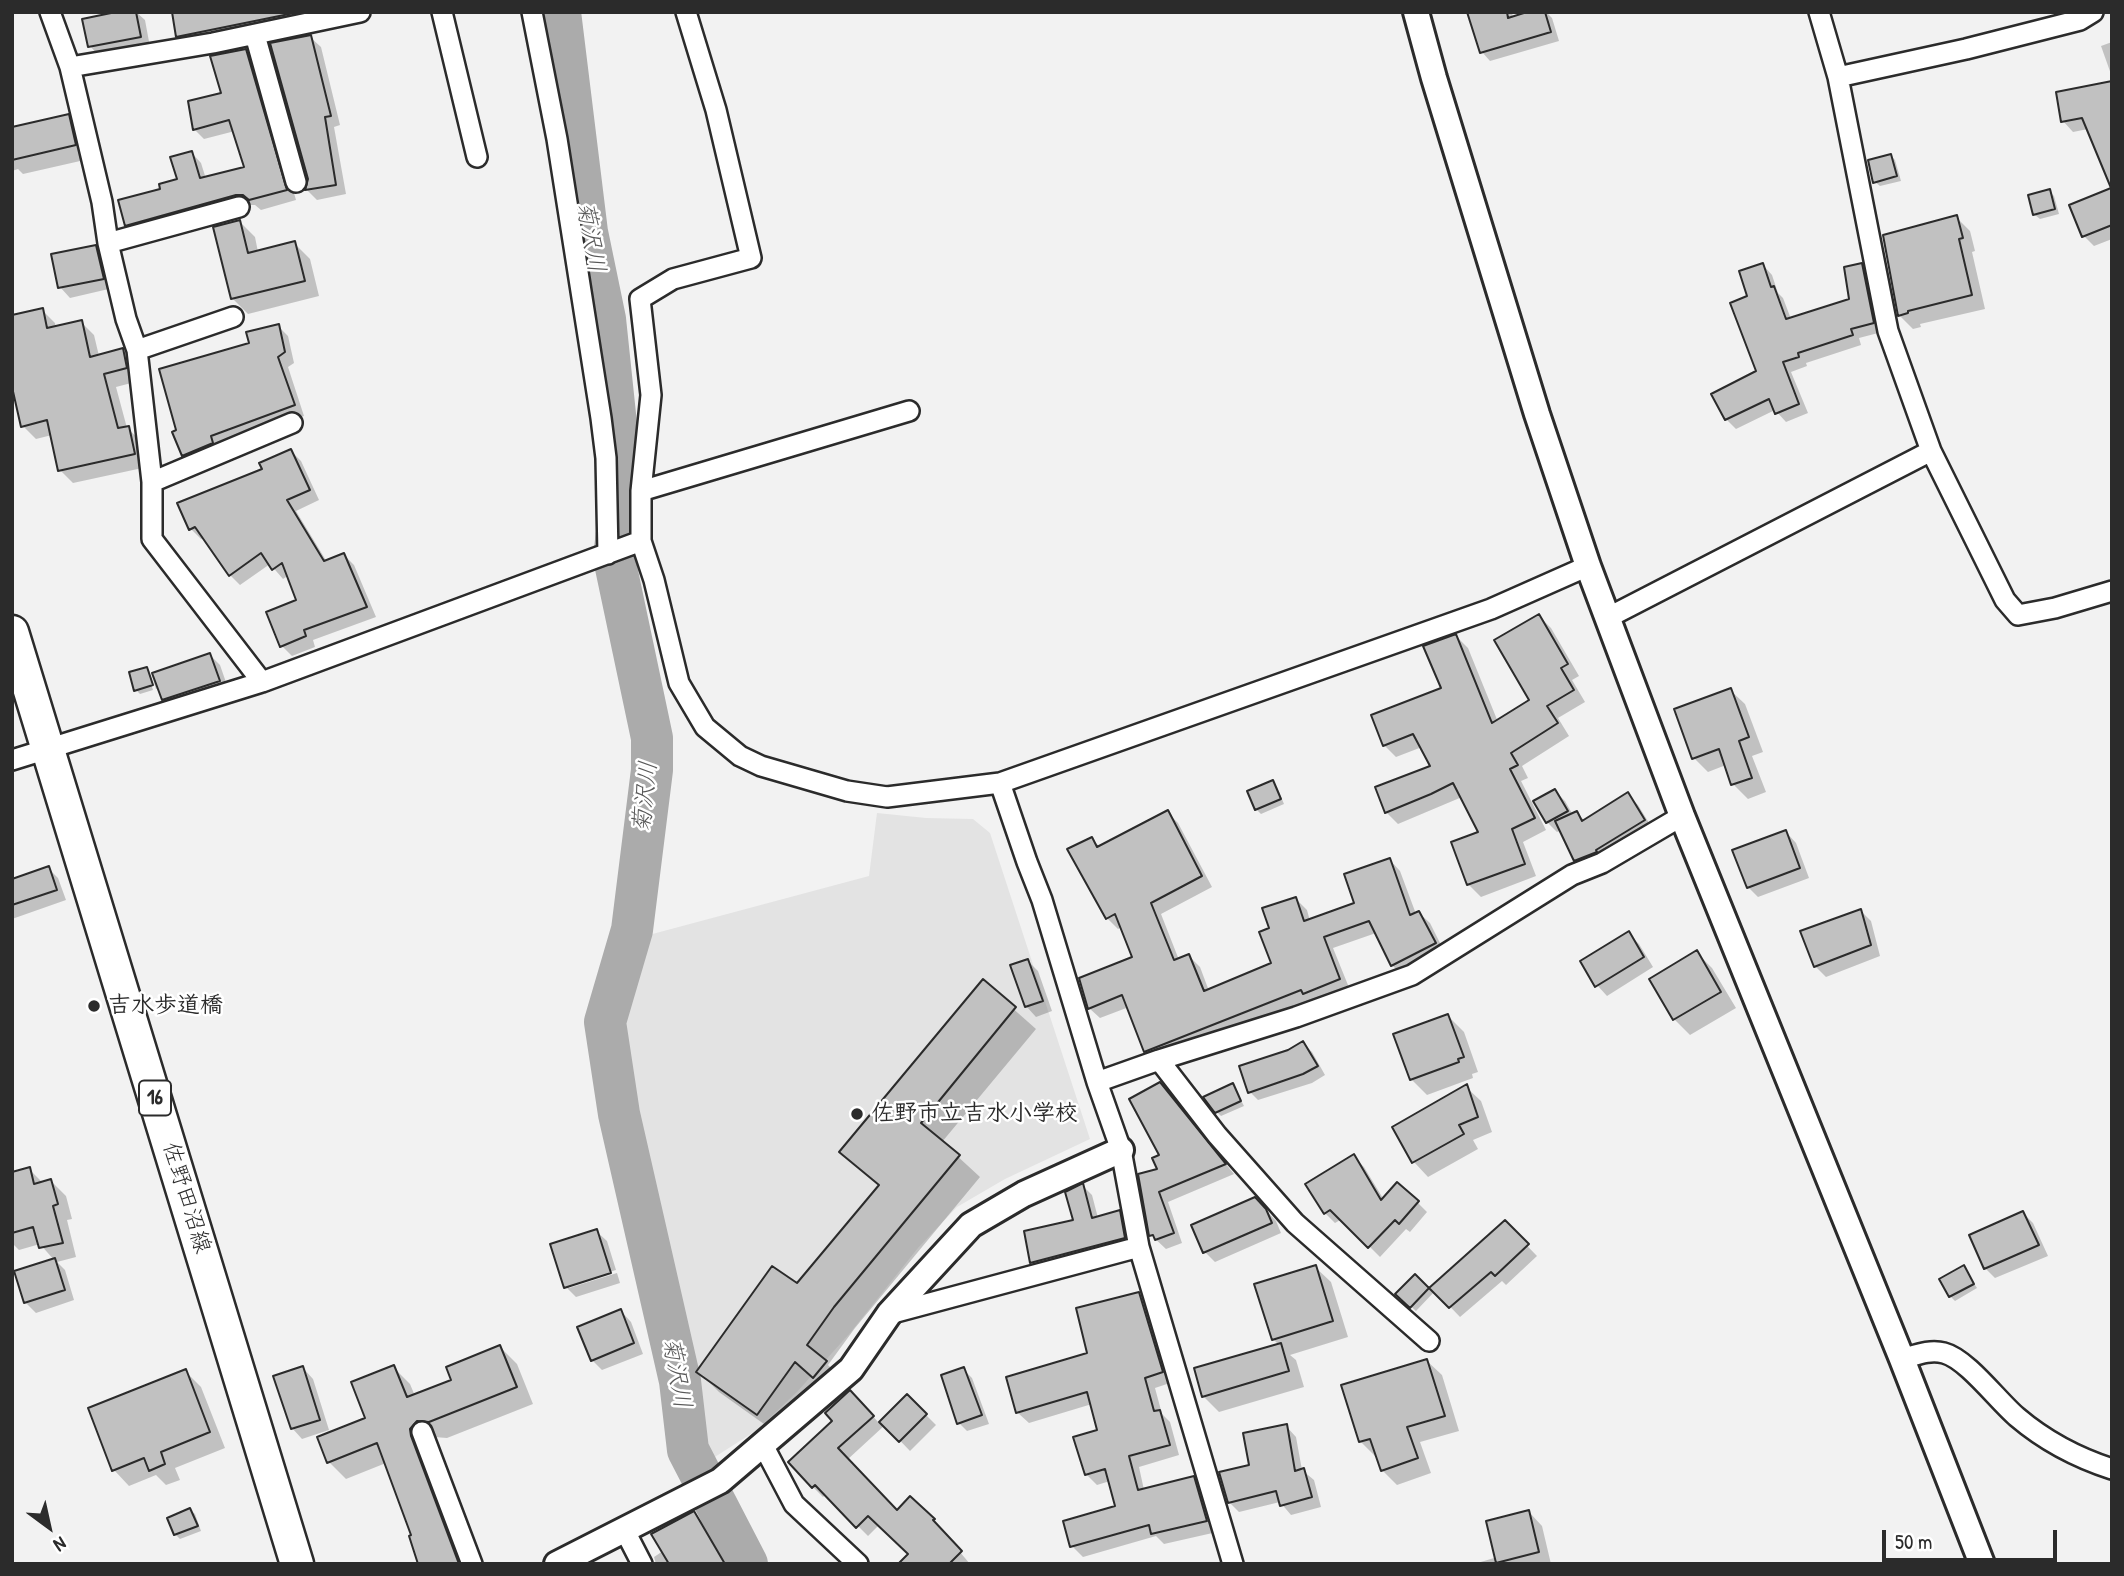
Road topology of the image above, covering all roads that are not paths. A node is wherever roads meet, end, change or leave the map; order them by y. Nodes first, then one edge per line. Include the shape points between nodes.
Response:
1 (50, 12) edge
2 (360, 12) edge
3 (442, 12) edge
4 (532, 12) edge
5 (687, 12) edge
6 (1416, 12) edge
7 (1819, 12) edge
8 (2093, 12) edge
9 (254, 35) junction
10 (70, 67) junction
11 (1838, 77) junction
12 (477, 157) dead end
13 (296, 182) dead end
14 (239, 206) dead end
15 (108, 243) junction
16 (233, 317) dead end
17 (137, 350) junction
18 (909, 411) dead end
19 (292, 423) dead end
20 (1931, 450) junction
21 (152, 482) junction
22 (641, 491) junction
23 (641, 541) junction
24 (608, 554) junction
25 (1588, 566) junction
26 (2112, 591) edge
27 (1607, 618) junction
28 (12, 632) edge
29 (262, 682) junction
30 (49, 748) junction
31 (12, 760) edge
32 (1000, 783) junction
33 (1682, 817) junction
34 (1159, 1060) junction
35 (1097, 1082) junction
36 (1121, 1150) junction
37 (1139, 1247) junction
38 (888, 1314) junction
39 (1429, 1340) dead end
40 (1902, 1359) junction
41 (422, 1432) dead end
42 (763, 1445) junction
43 (2112, 1469) edge
44 (625, 1531) junction
45 (297, 1564) edge
46 (472, 1564) edge
47 (557, 1564) edge
48 (642, 1564) edge
49 (858, 1564) edge
50 (1233, 1564) edge
51 (1982, 1564) edge

1 - 10 street
2 - 9 street
3 - 12 street
4 - 24 street via 601,418
5 - 22 street via 751,258 673,279 640,299 651,395
6 - 25 street via 1537,414
7 - 11 street
8 - 11 street via 2080,20
9 - 10 street
9 - 13 street
10 - 15 street
11 - 20 street via 1888,331
14 - 15 street
15 - 17 street
16 - 17 street
17 - 21 street
18 - 22 street
19 - 21 street
20 - 26 street via 2005,600 2018,615
20 - 27 street
21 - 29 street via 152,539
22 - 23 street
23 - 24 street
23 - 32 street via 679,683 705,727 740,756 846,792 887,797
24 - 29 street
25 - 27 street
25 - 32 street via 1491,609
27 - 33 street
28 - 30 main road, 佐野田沼線 / 16
29 - 30 street
30 - 31 street
30 - 45 main road, 佐野田沼線 / 16
32 - 35 street via 1042,900
33 - 34 street via 1572,875 1412,975
33 - 40 street
34 - 35 street
34 - 39 street via 1294,1223
35 - 36 street
36 - 37 street
36 - 38 street via 1024,1194 971,1225
37 - 38 street
37 - 50 street
38 - 42 street via 851,1369
40 - 43 street via 1930,1352 1954,1357 2041,1434
40 - 51 street
41 - 46 street
42 - 44 street via 720,1481
42 - 49 street via 794,1504
44 - 47 street
44 - 48 street

